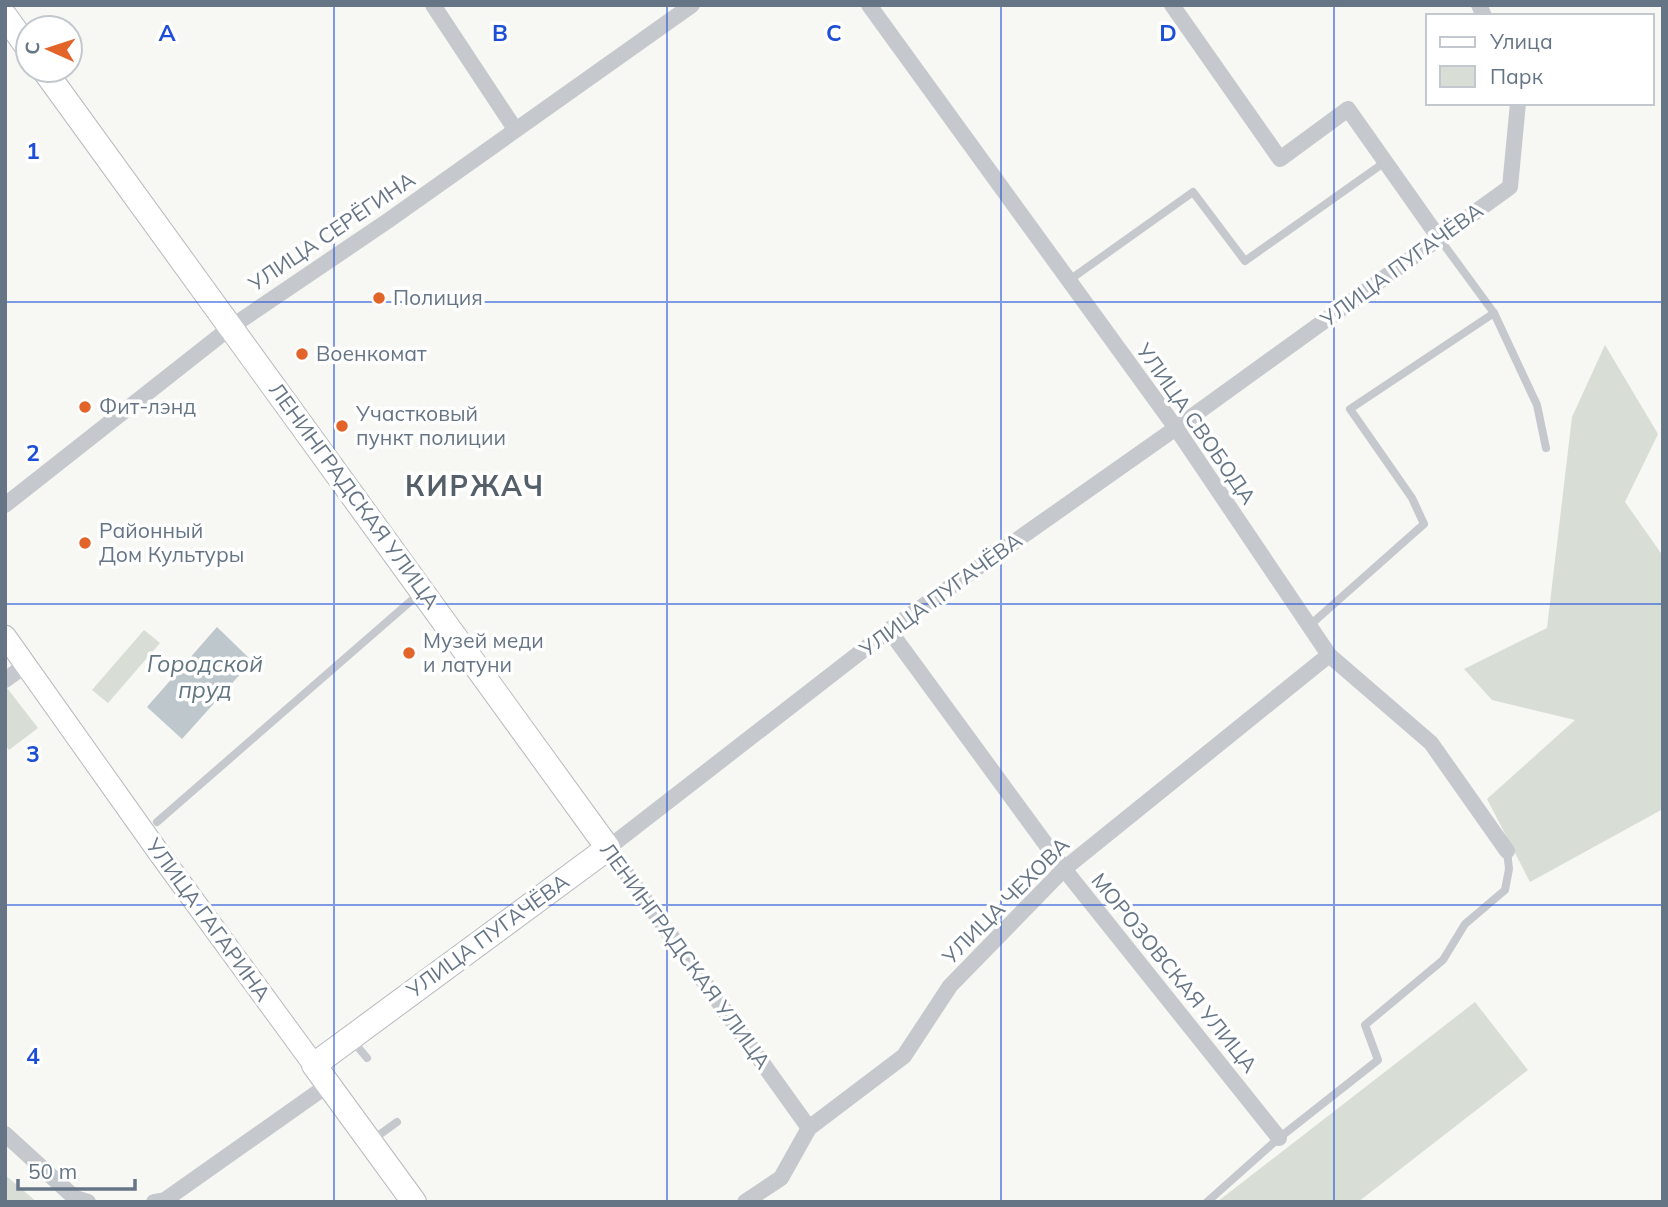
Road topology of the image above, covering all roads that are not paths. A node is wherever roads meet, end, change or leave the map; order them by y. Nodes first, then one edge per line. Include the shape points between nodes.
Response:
1 (433, 5) edge
2 (692, 5) edge
3 (869, 5) edge
4 (1172, 5) edge
5 (54, 84) edge
6 (1518, 105) edge
7 (515, 130) junction
8 (1385, 162) junction
9 (1439, 238) junction
10 (1068, 281) junction
11 (1494, 313) junction
12 (231, 327) junction
13 (1176, 428) junction
14 (1546, 448) dead end
15 (5, 505) edge
16 (422, 591) junction
17 (1309, 626) junction
18 (889, 630) junction
19 (5, 636) edge
20 (1329, 655) junction
21 (26, 665) junction
22 (5, 680) edge
23 (157, 822) dead end
24 (608, 848) junction
25 (1507, 851) joint
26 (1064, 869) junction
27 (350, 1038) junction
28 (367, 1058) dead end
29 (321, 1075) junction
30 (397, 1122) dead end
31 (809, 1128) junction
32 (5, 1133) edge
33 (1279, 1138) junction
34 (369, 1142) junction
35 (88, 1202) edge
36 (154, 1202) edge
37 (414, 1202) edge
38 (745, 1202) edge
39 (1207, 1202) edge

1 - 7 street
2 - 7 street, УЛИЦА СЕРЁГИНА
3 - 10 street, УЛИЦА СВОБОДА
4 - 8 street via 1280,159 1348,109
5 - 12 main road, ЛЕНИНГРАДСКАЯ УЛИЦА
6 - 9 street, УЛИЦА ПУГАЧЁВА via 1510,187
7 - 12 street, УЛИЦА СЕРЁГИНА
8 - 9 street
8 - 10 lane via 1245,261 1193,192
9 - 11 lane
9 - 13 street, УЛИЦА ПУГАЧЁВА
10 - 13 street, УЛИЦА СВОБОДА
11 - 14 lane via 1537,405
11 - 17 lane via 1350,409 1412,498 1424,524
12 - 15 street, УЛИЦА СЕРЁГИНА
12 - 16 main road, ЛЕНИНГРАДСКАЯ УЛИЦА
13 - 17 street, УЛИЦА СВОБОДА
13 - 18 street, УЛИЦА ПУГАЧЁВА
16 - 23 lane
16 - 24 main road, ЛЕНИНГРАДСКАЯ УЛИЦА
17 - 20 street, УЛИЦА СВОБОДА
18 - 24 street, УЛИЦА ПУГАЧЁВА
18 - 26 street, МОРОЗОВСКАЯ УЛИЦА
19 - 21 street, УЛИЦА ГАГАРИНА
20 - 25 street, УЛИЦА СВОБОДА via 1431,743
20 - 26 street, УЛИЦА ЧЕХОВА
21 - 22 street
21 - 29 street, УЛИЦА ГАГАРИНА
24 - 27 main road, УЛИЦА ПУГАЧЁВА
24 - 31 street, ЛЕНИНГРАДСКАЯ УЛИЦА
25 - 33 lane via 1505,890 1465,924 1443,960 1364,1025 1378,1060
26 - 31 street, УЛИЦА ЧЕХОВА via 950,986 904,1056
26 - 33 street, МОРОЗОВСКАЯ УЛИЦА
27 - 28 lane
27 - 29 main road, УЛИЦА ПУГАЧЁВА
29 - 34 main road, УЛИЦА ГАГАРИНА
29 - 36 street via 165,1200
30 - 34 lane
31 - 38 street, УЛИЦА ЧЕХОВА via 781,1178
32 - 35 street via 75,1198
33 - 39 lane
34 - 37 main road, УЛИЦА ГАГАРИНА

